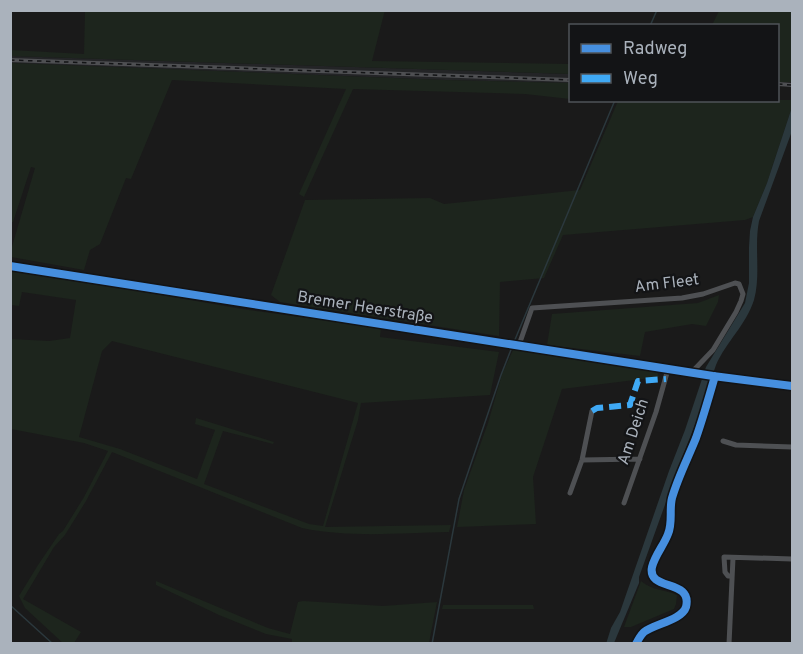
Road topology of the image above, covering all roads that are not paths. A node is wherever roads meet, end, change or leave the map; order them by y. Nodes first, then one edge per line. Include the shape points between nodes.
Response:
1 (10, 266) edge
2 (515, 345) junction
3 (668, 369) junction
4 (692, 372) junction
5 (792, 387) edge
6 (592, 411) dead end
7 (723, 441) dead end
8 (792, 447) edge
9 (640, 459) junction
10 (582, 460) junction
11 (570, 493) dead end
12 (624, 502) dead end
13 (733, 558) junction
14 (792, 559) edge
15 (732, 576) junction
16 (729, 644) edge

1 - 2 main road, Bremer Heerstraße
2 - 3 main road, Bremer Heerstraße
2 - 4 street, Am Fleet via 532,308 682,298 739,284 743,294 736,312 713,350
3 - 4 main road, Bremer Heerstraße
3 - 9 street, Am Deich
4 - 5 main road, Bremer Heerstraße
6 - 10 street
7 - 8 street
9 - 10 street
9 - 12 street, Am Deich
10 - 11 street
13 - 14 street
13 - 15 street
13 - 15 street via 724,557 725,572
15 - 16 street

